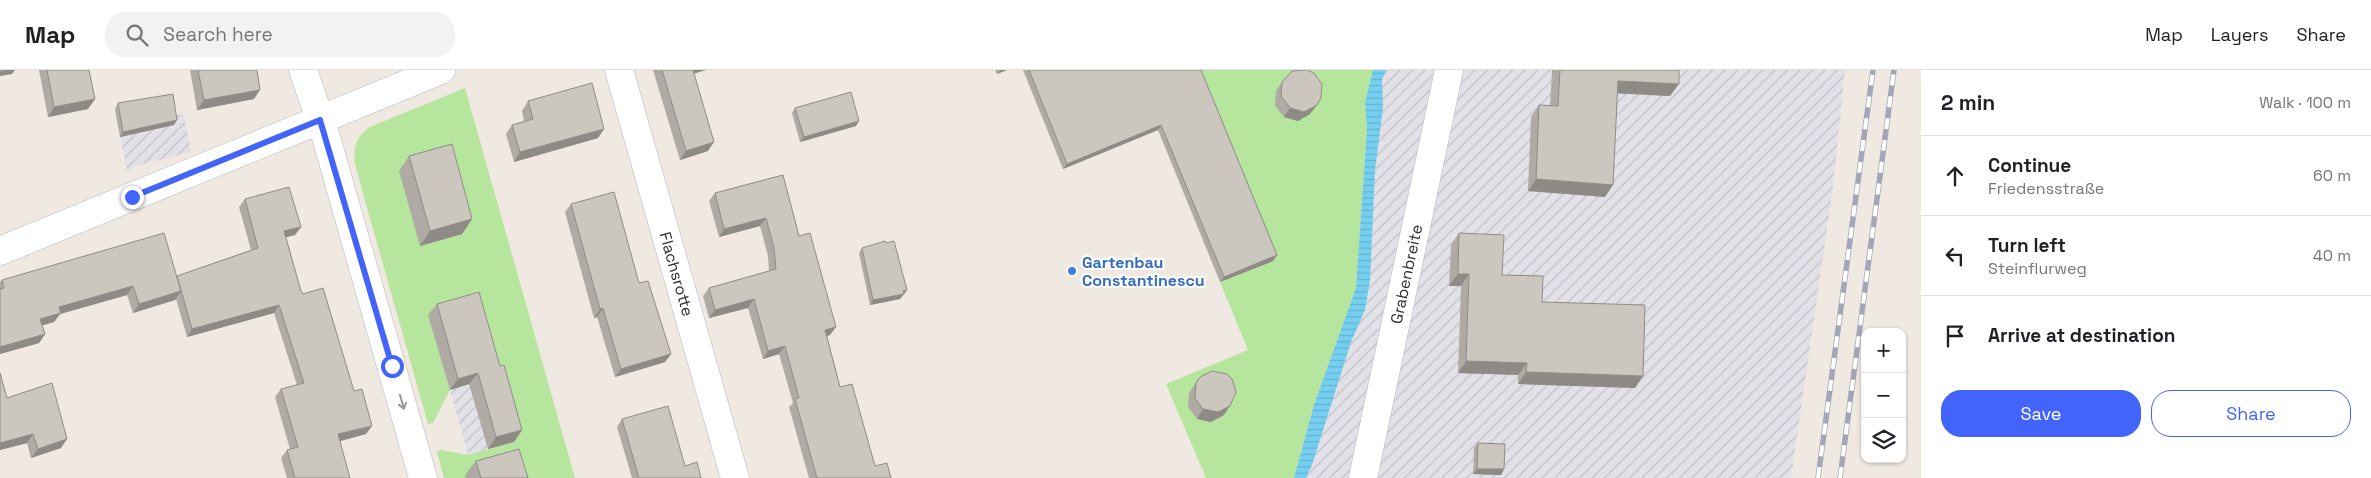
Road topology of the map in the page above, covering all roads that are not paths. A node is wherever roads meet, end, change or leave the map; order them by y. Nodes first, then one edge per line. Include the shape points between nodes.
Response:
1 (303, 70) edge
2 (441, 70) edge
3 (619, 70) edge
4 (1449, 70) edge
5 (320, 120) junction
6 (0, 252) edge
7 (423, 478) edge
8 (735, 478) edge
9 (1363, 478) edge

1 - 5 street
2 - 5 street
3 - 8 street, Flachsrotte
4 - 9 street, Grabenbreite
5 - 6 street
5 -> 7 street

